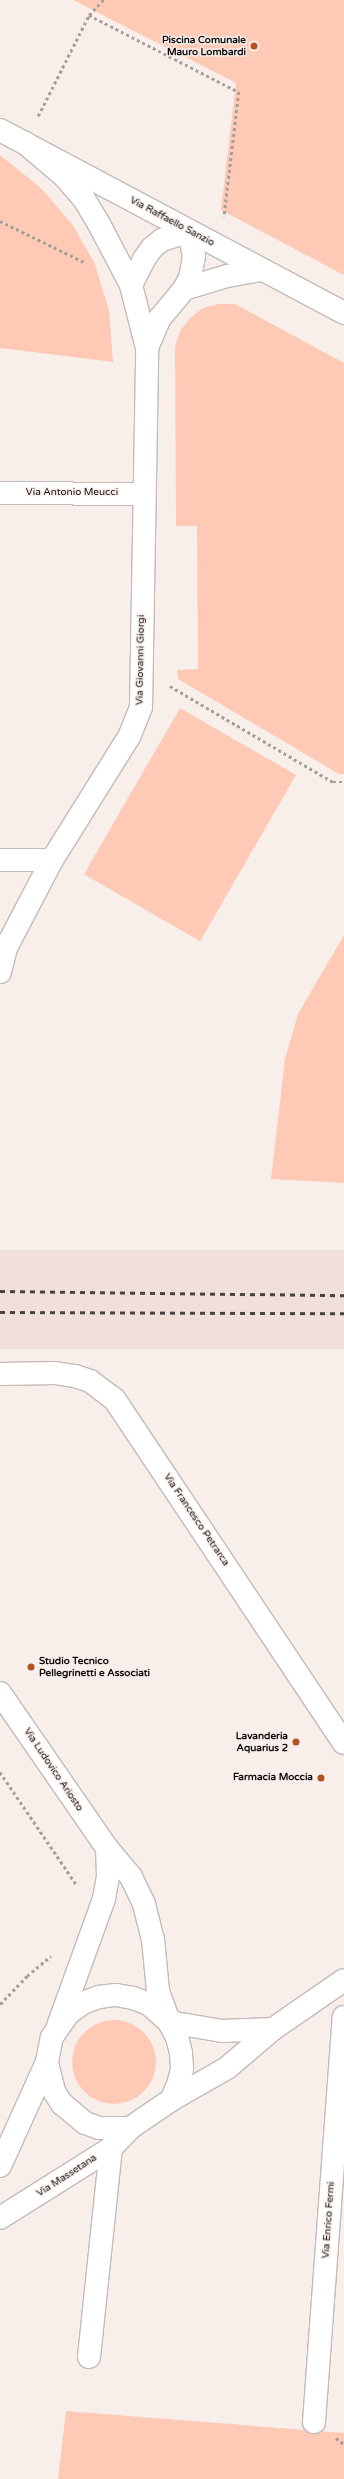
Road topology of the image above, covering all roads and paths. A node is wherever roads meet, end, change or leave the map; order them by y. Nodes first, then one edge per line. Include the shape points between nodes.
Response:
1 (102, 0) edge
2 (89, 15) junction
3 (0, 130) edge
4 (24, 142) junction
5 (0, 221) edge
6 (189, 231) junction
7 (212, 243) junction
8 (90, 265) dead end
9 (262, 270) junction
10 (131, 285) junction
11 (184, 289) junction
12 (344, 313) edge
13 (147, 348) junction
14 (0, 493) edge
15 (143, 494) junction
16 (142, 669) junction
17 (344, 782) edge
18 (0, 860) edge
19 (52, 860) junction
20 (1, 965) edge
21 (0, 1374) edge
22 (3, 1705) edge
23 (344, 1743) edge
24 (0, 1772) edge
25 (106, 1848) junction
26 (68, 1873) dead end
27 (50, 1957) dead end
28 (344, 1980) edge
29 (0, 2004) edge
30 (344, 2017) edge
31 (169, 2022) junction
32 (58, 2026) junction
33 (273, 2028) junction
34 (47, 2062) junction
35 (171, 2100) junction
36 (130, 2128) junction
37 (111, 2148) junction
38 (0, 2166) edge
39 (0, 2218) edge
40 (89, 2357) dead end
41 (314, 2422) dead end

1 - 2 path
2 - 4 path
2 - 7 path via 239,92 225,217
3 - 4 street, Via Raffaello Sanzio
4 - 6 street, Via Raffaello Sanzio
4 - 10 street, Via Giovanni Giorgi via 64,176 84,199
5 - 8 path
6 - 7 street, Via Raffaello Sanzio
6 - 10 street via 162,240 152,248
6 - 11 street, Via Giovanni Giorgi via 194,256 192,270
7 - 9 street, Via Raffaello Sanzio
9 - 11 street via 227,276
9 - 12 street, Via Raffaello Sanzio
10 - 13 street, Via Giovanni Giorgi
11 - 13 street, Via Giovanni Giorgi via 160,318
13 - 15 street, Via Giovanni Giorgi
14 - 15 street, Via Antonio Meucci
15 - 16 street, Via Giovanni Giorgi
16 - 17 path via 333,782
16 - 19 street, Via Giovanni Giorgi via 141,707 129,737
18 - 19 street
19 - 20 street, Via Giovanni Giorgi via 6,948
21 - 23 street, Via Francesco Petrarca via 55,1373 75,1376 90,1381 115,1400
22 - 25 street, Via Ludovico Ariosto
24 - 26 path
25 - 31 street, Via Ludovico Ariosto via 131,1877 144,1904 153,1939 158,1991
25 - 32 street via 108,1876 104,1899
27 - 29 path
28 - 33 street, Via Massetana
30 - 41 street, Via Enrico Fermi
31 - 32 street via 148,2004 116,1995 99,1997 83,2003 69,2012
31 - 33 street via 222,2031
31 - 35 street via 177,2037 181,2058 178,2085
32 - 34 street via 48,2049
33 - 35 street, Via Massetana via 226,2068
34 - 36 street via 54,2091 72,2114 99,2128
34 - 38 street
35 - 36 street, Via Massetana
36 - 37 street, Via Massetana
37 - 39 street, Via Massetana
37 - 40 street

